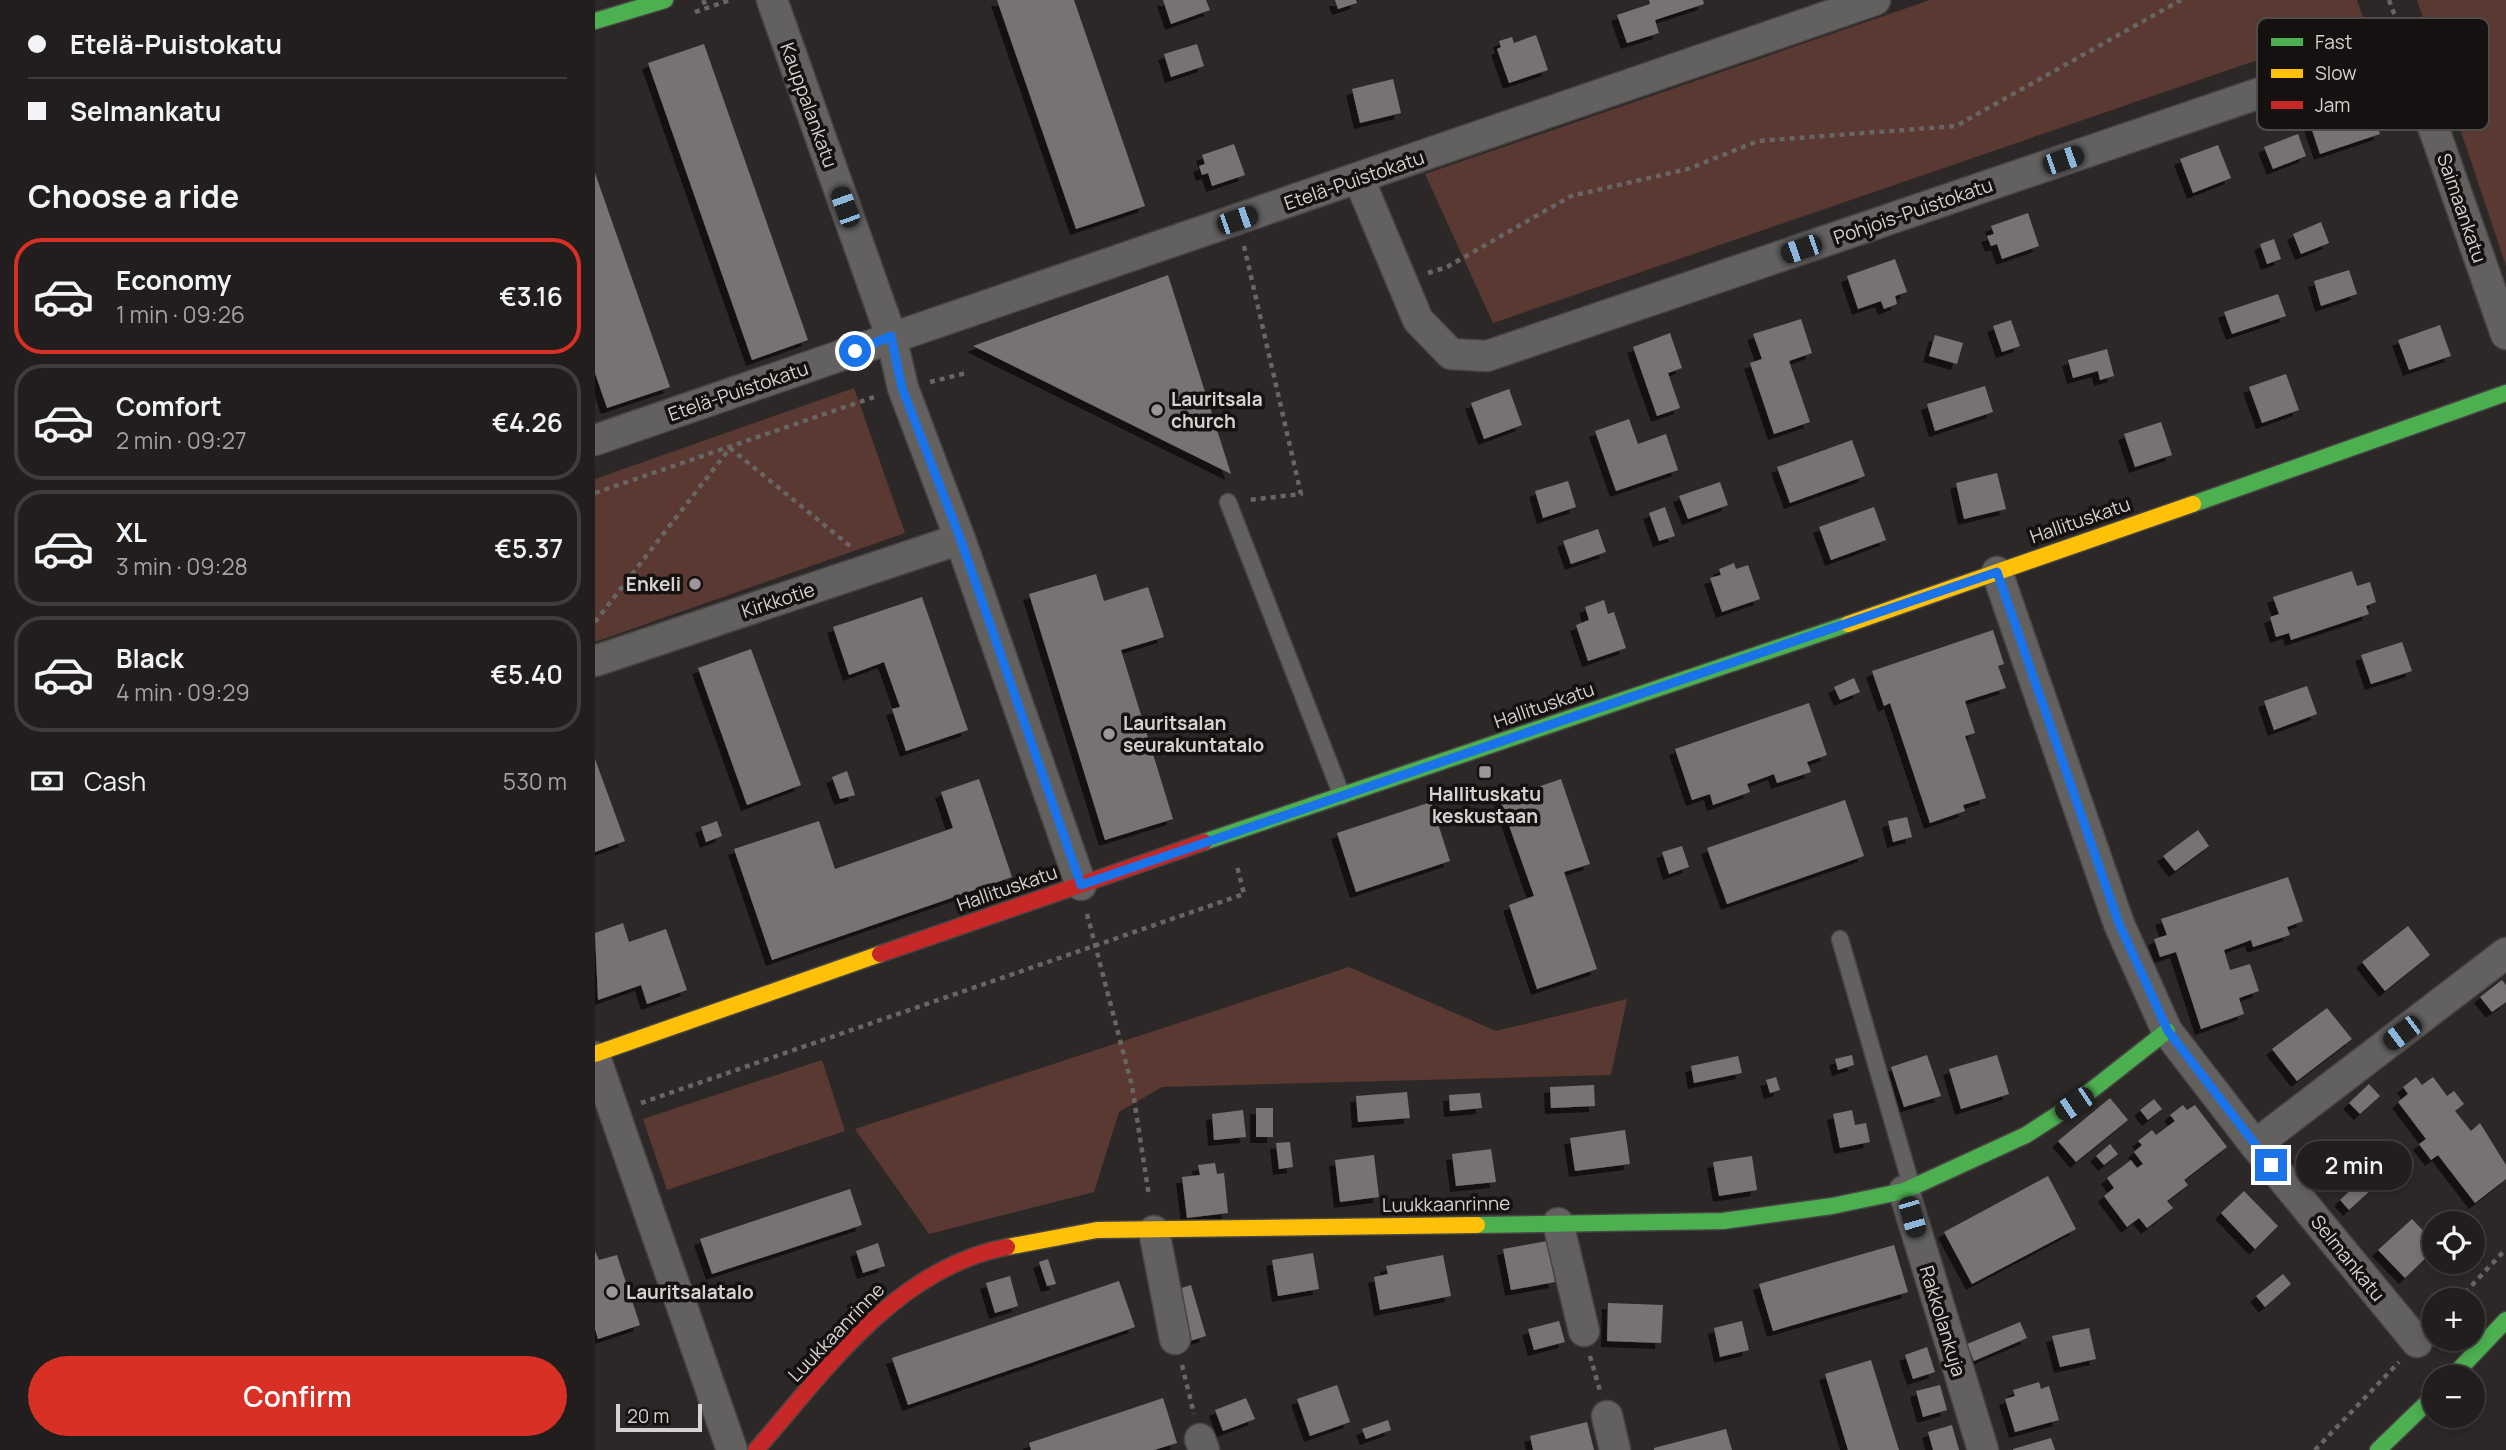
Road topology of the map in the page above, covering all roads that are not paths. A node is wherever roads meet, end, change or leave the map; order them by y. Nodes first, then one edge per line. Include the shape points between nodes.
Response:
1 (665, 0) edge
2 (772, 0) edge
3 (1875, 0) edge
4 (632, 5) edge
5 (595, 21) edge
6 (2257, 94) edge
7 (2434, 130) edge
8 (1359, 179) junction
9 (2506, 334) edge
10 (891, 336) junction
11 (2506, 393) edge
12 (595, 440) edge
13 (1228, 502) road end
14 (960, 538) junction
15 (1997, 572) junction
16 (595, 661) edge
17 (1342, 796) junction
18 (1081, 885) junction
19 (1840, 939) dead end
20 (2506, 953) edge
21 (2168, 1031) junction
22 (595, 1056) edge
23 (2255, 1145) junction
24 (1908, 1189) junction
25 (1558, 1223) junction
26 (1154, 1231) junction
27 (2506, 1320) edge
28 (1584, 1331) road end
29 (1175, 1339) road end
30 (2417, 1342) road end
31 (2463, 1365) edge
32 (2422, 1408) edge
33 (1607, 1416) road end
34 (732, 1450) edge
35 (756, 1450) edge
36 (1615, 1450) edge
37 (1983, 1450) edge
38 (2378, 1450) edge

1 - 4 street
2 - 10 street, Kauppalankatu
3 - 8 street, Etelä-Puistokatu
4 - 5 street
6 - 8 street, Pohjois-Puistokatu via 1487,356 1451,354 1418,320
7 - 9 street, Saimaankatu
8 - 10 street, Etelä-Puistokatu
10 - 12 street, Etelä-Puistokatu
10 - 14 street, Kauppalankatu via 902,388
11 - 15 street, Hallituskatu
13 - 17 lane
14 - 16 street, Kirkkotie
14 - 18 street, Kauppalankatu
15 - 17 street, Hallituskatu
15 - 21 street, Selmankatu via 2119,924
17 - 18 street, Hallituskatu
18 - 22 street, Hallituskatu
19 - 24 lane
20 - 23 street
21 - 23 street, Selmankatu
21 - 24 street, Luukkaanrinne via 2026,1135
22 - 34 street
23 - 30 street, Selmankatu
24 - 25 street, Luukkaanrinne via 1832,1206 1723,1221
24 - 37 street, Rakkolankuja
25 - 26 street, Luukkaanrinne
25 - 28 street
26 - 29 street
26 - 35 street, Luukkaanrinne via 1097,1230 982,1252 906,1290 846,1347
27 - 31 street
32 - 38 street
33 - 36 street

